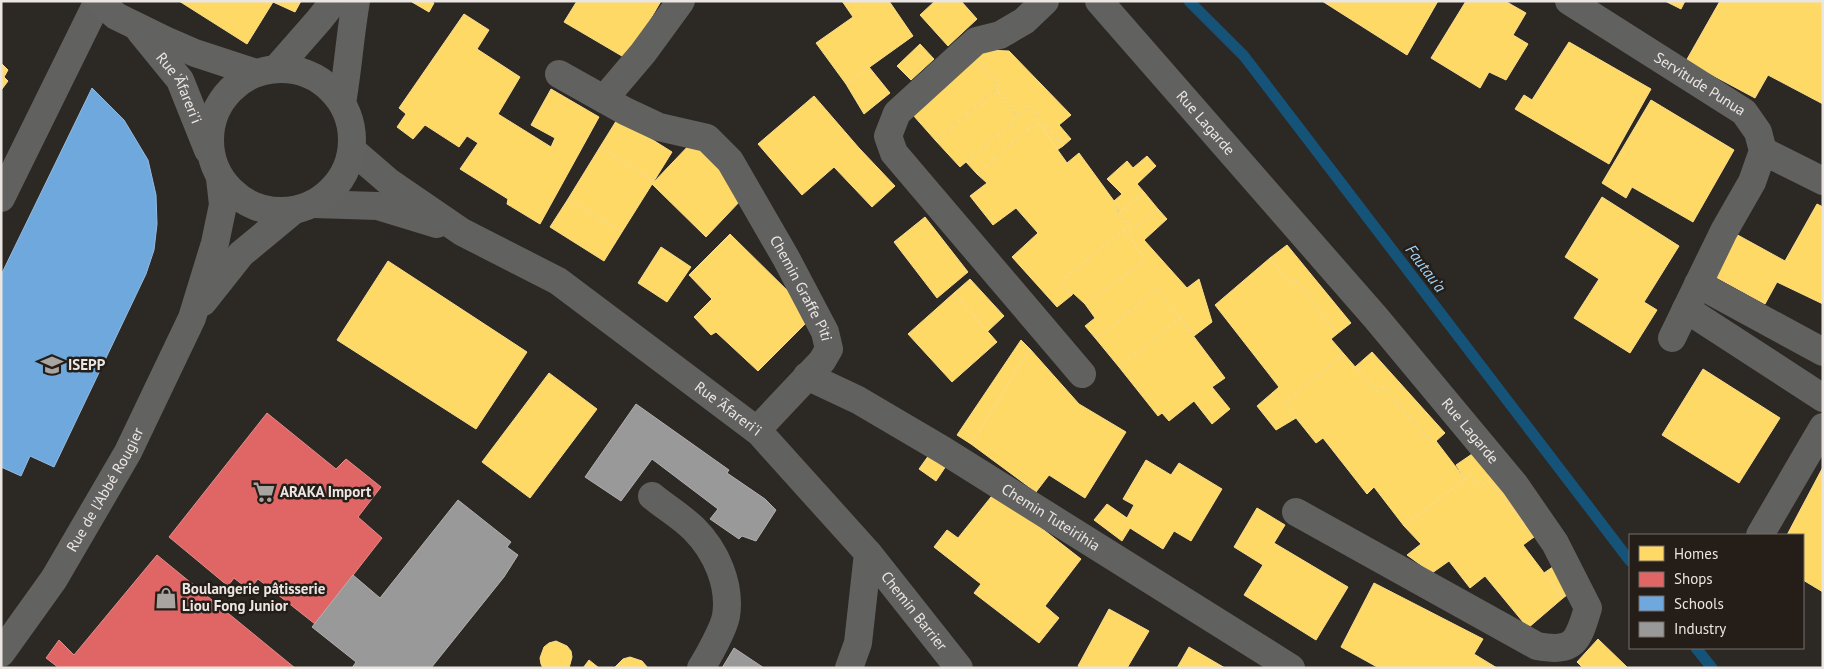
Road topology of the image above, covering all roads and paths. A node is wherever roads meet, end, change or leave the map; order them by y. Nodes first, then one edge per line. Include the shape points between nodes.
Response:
1 (334, 1) edge
2 (356, 1) edge
3 (681, 1) edge
4 (1045, 1) edge
5 (1099, 1) edge
6 (1569, 1) edge
7 (114, 9) edge
8 (266, 71) junction
9 (559, 74) dead end
10 (604, 100) junction
11 (342, 103) junction
12 (352, 150) junction
13 (1763, 151) junction
14 (216, 168) junction
15 (1823, 182) edge
16 (1, 198) edge
17 (303, 208) junction
18 (462, 232) junction
19 (1698, 284) junction
20 (1686, 309) junction
21 (192, 318) junction
22 (1672, 338) dead end
23 (1823, 352) edge
24 (1082, 374) dead end
25 (806, 376) junction
26 (1823, 398) edge
27 (1823, 427) edge
28 (757, 430) junction
29 (652, 496) dead end
30 (1296, 512) dead end
31 (1761, 534) edge
32 (868, 553) junction
33 (1, 653) edge
34 (700, 668) edge
35 (849, 668) edge
36 (959, 668) edge
37 (1292, 668) edge

1 - 8 main road via 320,20
2 - 11 main road
3 - 10 street
4 - 24 street via 1024,21 1000,35 976,41 897,113 888,136 894,153
5 - 30 street, Rue Lagarde via 1376,318 1515,485 1554,543 1588,608 1578,637 1567,647 1537,646
6 - 13 street, Servitude Punua via 1744,112 1758,132
7 - 8 main road, Rue 'Āfareri'i via 195,53
7 - 14 main road, Rue 'Āfareri'i via 180,80
7 - 16 street
8 - 11 main road via 314,77
8 - 14 main road via 238,83 220,103 210,130
9 - 10 street, Chemin Graffe Piti
10 - 25 street, Chemin Graffe Piti via 659,127 707,138 730,161 825,332 827,354
11 - 12 main road via 349,118
12 - 17 main road via 339,182
12 - 18 street, Rue 'Āfareri'i via 389,182
13 - 15 street
13 - 19 street via 1752,182
14 - 17 main road via 240,199 265,210
14 - 21 main road, Rue de l'Abbé Rougier via 223,205
17 - 18 street, Rue 'Āfareri'i via 378,206
17 - 21 main road, Rue de l'Abbé Rougier via 241,254
18 - 28 street, Rue 'Āfareri'i via 558,281
19 - 20 street
19 - 23 street
20 - 22 street
20 - 26 street
21 - 33 main road, Rue de l'Abbé Rougier via 128,452 54,579
25 - 28 street, Chemin Graffe Piti
25 - 37 street, Chemin Tuteirihia via 858,400 943,450
27 - 31 street
28 - 32 street, Rue 'Āfareri'i
29 - 34 street via 694,529 715,555 726,587 726,617
32 - 35 street via 858,643
32 - 36 street, Chemin Barrier

